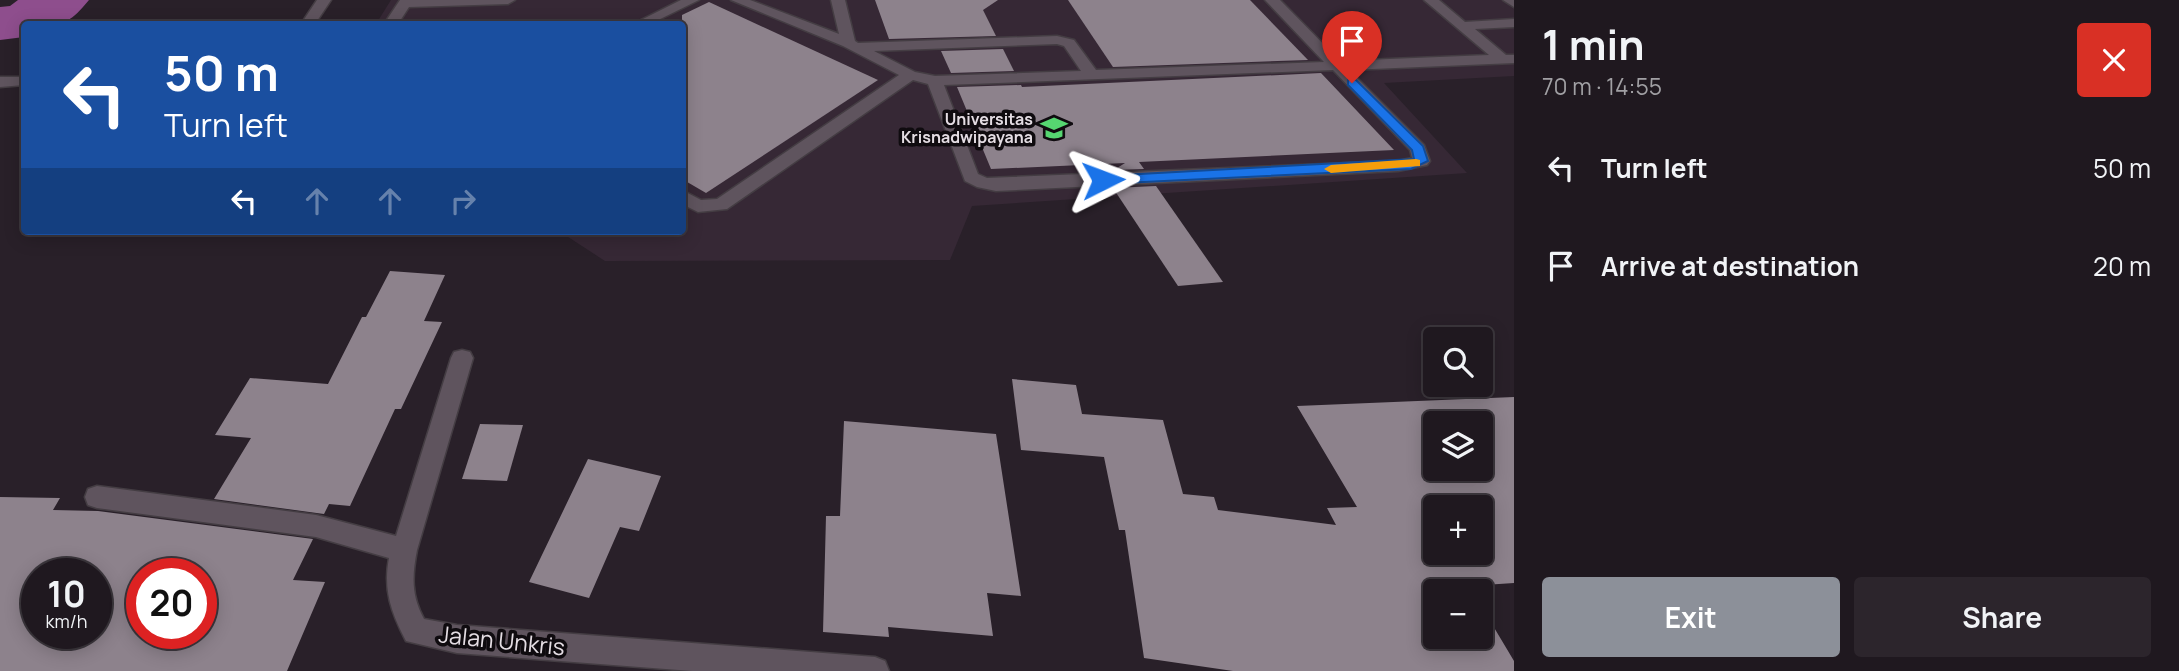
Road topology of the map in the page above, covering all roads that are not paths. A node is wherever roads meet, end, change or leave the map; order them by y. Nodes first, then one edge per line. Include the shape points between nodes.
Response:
1 (324, 0) edge
2 (508, 0) edge
3 (692, 0) edge
4 (737, 0) edge
5 (838, 0) edge
6 (1272, 0) edge
7 (1431, 0) edge
8 (406, 1) edge
9 (310, 21) edge
10 (393, 21) edge
11 (646, 21) edge
12 (1514, 23) edge
13 (1462, 26) junction
14 (851, 45) junction
15 (1508, 60) edge
16 (1336, 66) junction
17 (910, 75) junction
18 (1092, 76) junction
19 (21, 81) edge
20 (934, 81) junction
21 (0, 82) edge
22 (686, 198) edge
23 (462, 358) dead end
24 (97, 497) dead end
25 (404, 550) junction
26 (875, 671) edge

1 - 9 street
2 - 8 street
3 - 11 street
4 - 14 street
5 - 14 street
6 - 16 street
7 - 13 street
8 - 10 street
12 - 13 street
13 - 15 street
14 - 17 street
14 - 18 street via 1057,40 1069,43
15 - 16 street
16 - 18 street
16 - 20 street via 1418,149 1421,161 1398,166 983,184 971,177
17 - 20 street
17 - 22 street via 721,205 698,206
18 - 20 street
19 - 21 street
23 - 25 street, Jalan Unkris
24 - 25 street via 316,526
25 - 26 street, Jalan Unkris via 398,579 400,605 416,631 457,639

